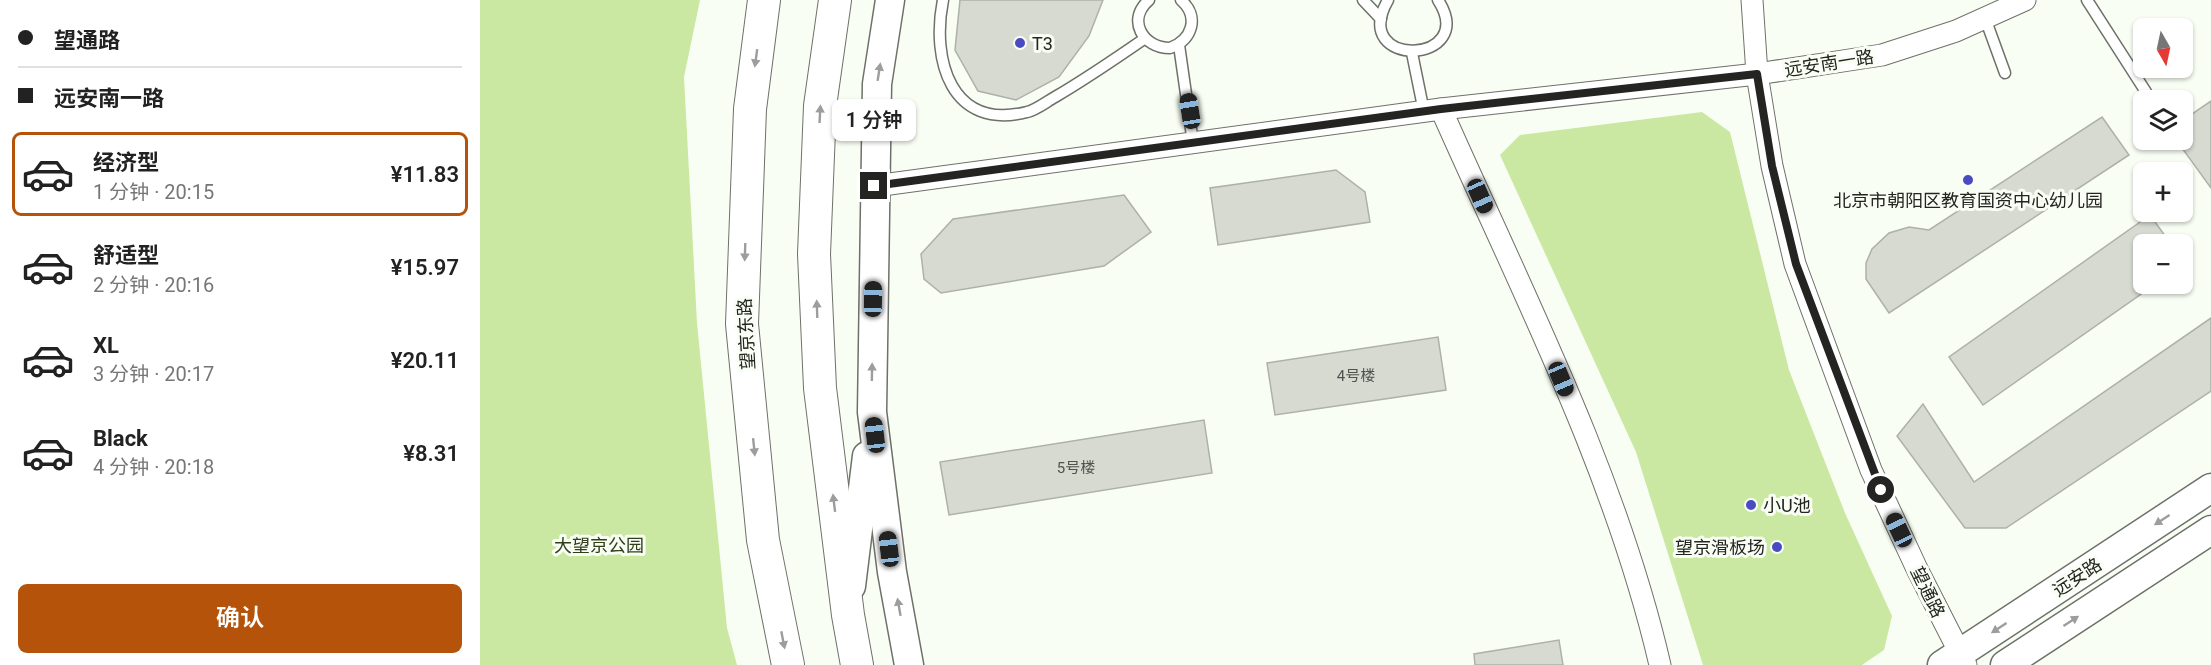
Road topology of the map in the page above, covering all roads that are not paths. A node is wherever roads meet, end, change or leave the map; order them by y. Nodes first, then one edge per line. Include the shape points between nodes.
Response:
1 (764, 0) edge
2 (835, 0) edge
3 (890, 0) edge
4 (943, 0) edge
5 (1149, 0) edge
6 (1183, 0) edge
7 (1363, 0) edge
8 (1388, 0) edge
9 (1438, 0) edge
10 (1752, 0) edge
11 (2025, 0) edge
12 (2087, 0) edge
13 (1985, 18) junction
14 (1381, 19) junction
15 (1144, 39) junction
16 (1179, 45) junction
17 (1412, 53) junction
18 (2005, 73) dead end
19 (1757, 74) junction
20 (2145, 90) edge
21 (1432, 111) junction
22 (1193, 143) junction
23 (874, 186) junction
24 (872, 412) junction
25 (2211, 488) edge
26 (2211, 530) edge
27 (848, 615) junction
28 (1956, 661) edge
29 (788, 665) edge
30 (857, 665) edge
31 (909, 665) edge
32 (1660, 665) edge
33 (2005, 665) edge

1 -> 29 main road, 望京东路 via 750,109 742,324 763,540
27 -> 2 main road via 820,388 814,254 820,106
23 -> 3 street via 877,84
4 - 15 lane via 939,17 940,54 953,90 969,108 998,116 1029,112
5 - 15 lane via 1138,22
6 - 16 lane via 1192,24
7 - 14 lane
8 - 14 lane
9 - 17 lane via 1446,17 1445,28 1432,46
10 - 19 street, 望通路
11 - 13 street, 远安南一路
12 - 20 lane
13 - 18 lane
13 - 19 street, 远安南一路 via 1882,55
14 - 17 lane via 1386,38 1402,51
15 - 16 lane via 1161,48
16 - 22 lane
17 - 21 lane
19 - 21 street, 远安南一路
19 - 28 street, 望通路 via 1772,166 1796,264 1872,470
21 - 22 street, 远安南一路
21 - 32 street via 1533,314 1607,488
22 - 23 street, 远安南一路
24 -> 23 street
24 - 27 street
31 -> 24 street via 892,572
25 -> 28 street, 远安路
33 -> 26 street, 远安路
27 - 30 main road

